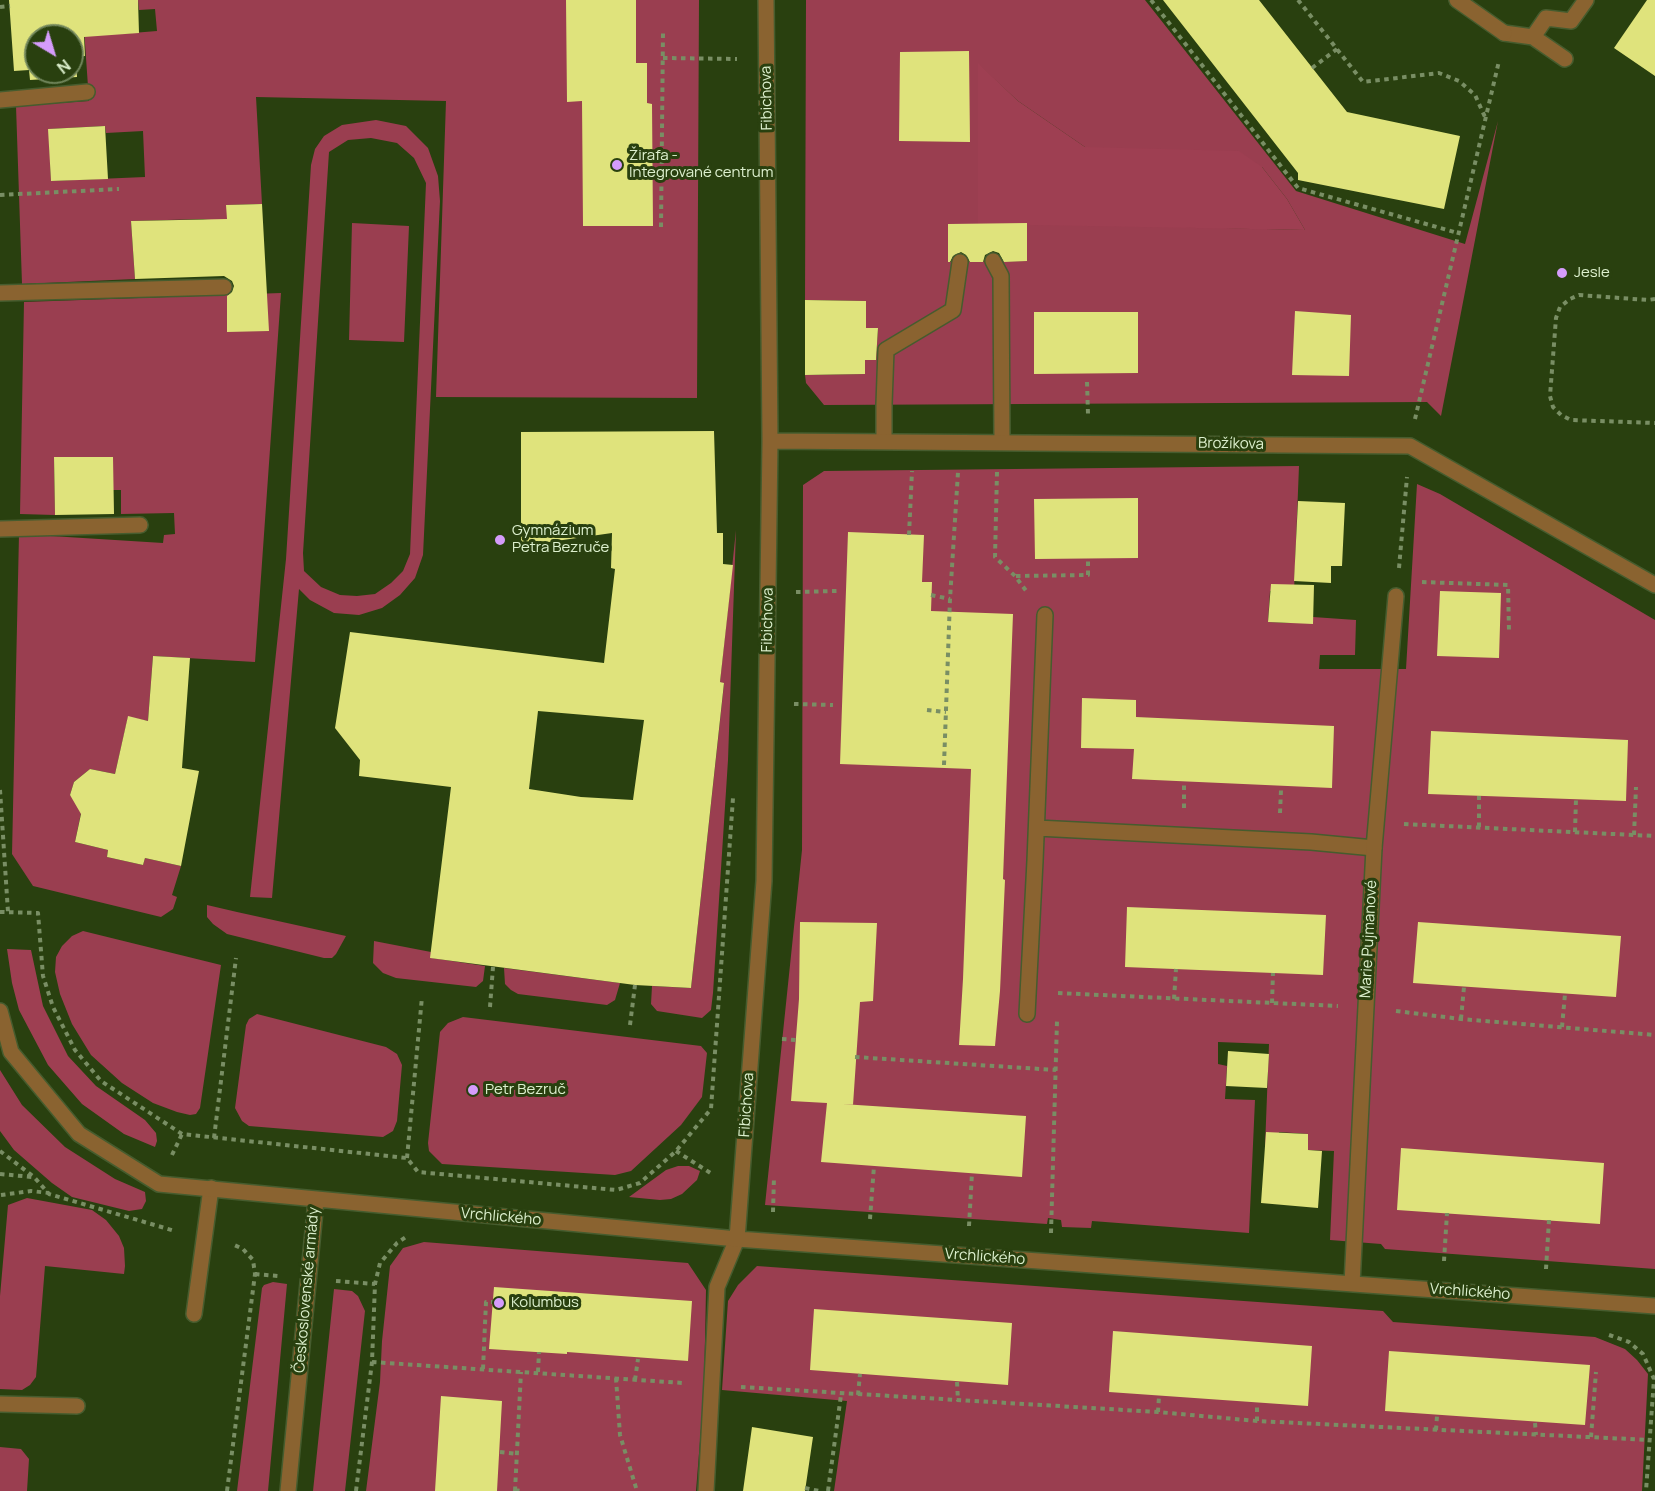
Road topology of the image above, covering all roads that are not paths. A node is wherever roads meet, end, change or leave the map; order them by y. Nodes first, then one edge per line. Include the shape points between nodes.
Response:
1 (766, 0) edge
2 (1457, 0) edge
3 (1586, 0) edge
4 (1533, 38) junction
5 (1565, 59) dead end
6 (87, 92) dead end
7 (0, 100) edge
8 (993, 261) dead end
9 (1010, 261) dead end
10 (960, 262) dead end
11 (1001, 276) junction
12 (224, 287) dead end
13 (0, 293) edge
14 (770, 441) junction
15 (885, 441) junction
16 (1002, 441) junction
17 (140, 525) dead end
18 (0, 529) edge
19 (1655, 585) edge
20 (1397, 589) road end
21 (1045, 615) road end
22 (1037, 828) junction
23 (1374, 848) junction
24 (0, 1011) edge
25 (1027, 1014) dead end
26 (211, 1188) junction
27 (316, 1200) junction
28 (737, 1239) junction
29 (1352, 1284) junction
30 (1655, 1306) edge
31 (194, 1314) dead end
32 (0, 1404) edge
33 (77, 1406) dead end
34 (288, 1491) edge
35 (706, 1491) edge

1 - 14 street, Fibichova
2 - 4 street via 1508,34
3 - 4 street via 1571,21 1546,18
4 - 5 street
6 - 7 street
8 - 11 street
9 - 11 street
10 - 15 street via 953,310 886,350
11 - 16 street
12 - 13 street
14 - 15 street, Brožíkova
14 - 28 street, Fibichova via 764,881
15 - 16 street, Brožíkova
16 - 19 street, Brožíkova via 1410,446
17 - 18 street
20 - 23 street, Marie Pujmanové
21 - 22 street
22 - 23 street
22 - 25 street
23 - 29 street, Marie Pujmanové
24 - 26 street, Československé armády via 12,1052 80,1134 159,1184
26 - 27 street, Československé armády
26 - 31 street
27 - 28 street, Vrchlického
27 - 34 street, Československé armády
28 - 29 street, Vrchlického
28 - 35 street, Fibichova via 717,1287
29 - 30 street, Vrchlického
32 - 33 street

